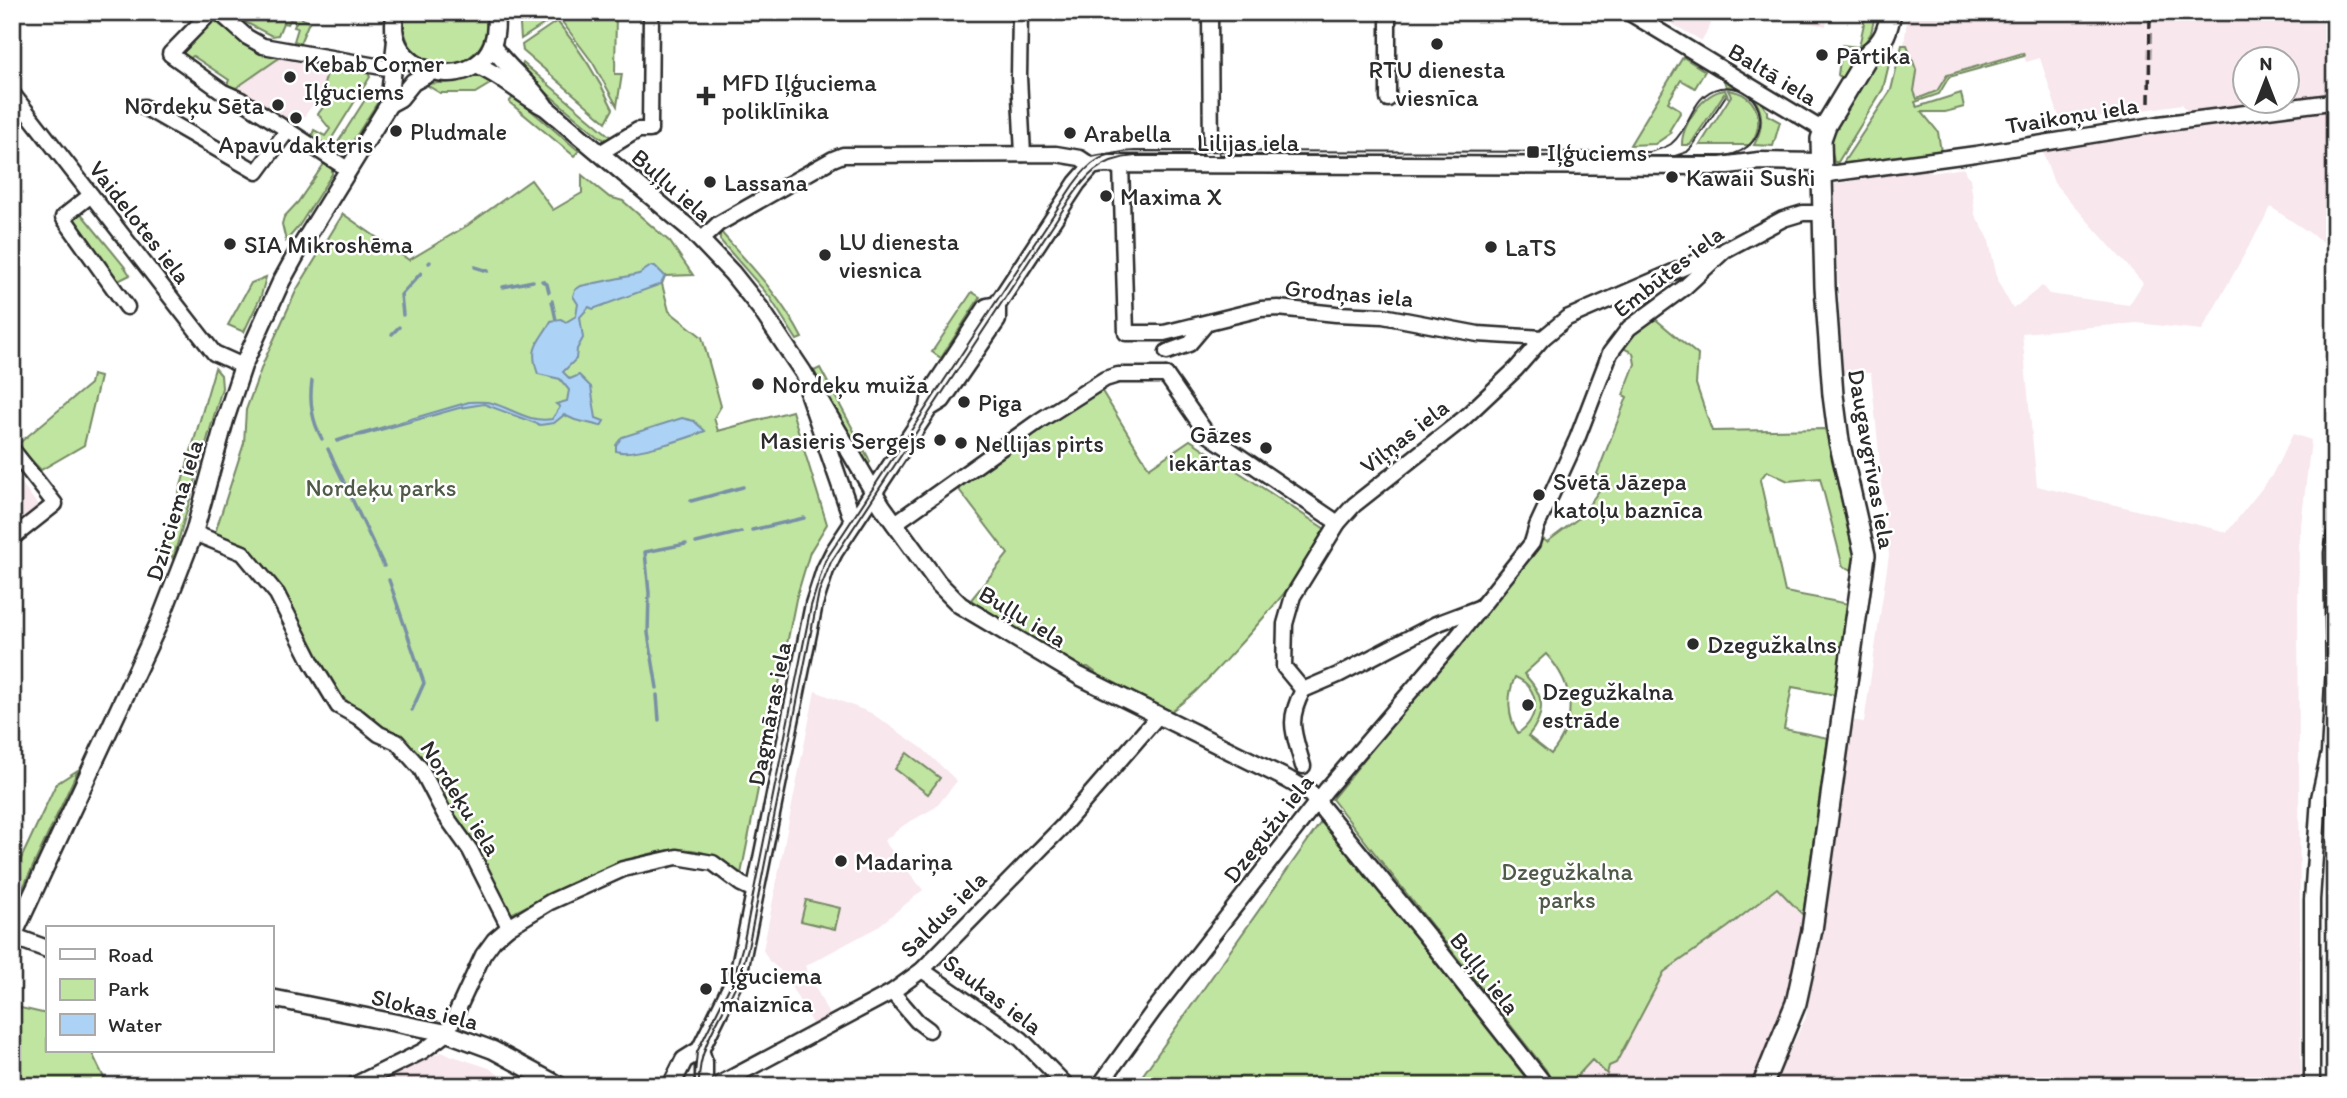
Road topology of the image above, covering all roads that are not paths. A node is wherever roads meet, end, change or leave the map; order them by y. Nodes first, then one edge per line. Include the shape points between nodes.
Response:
1 (211, 12) edge
2 (219, 12) edge
3 (396, 12) edge
4 (495, 12) edge
5 (650, 12) edge
6 (1020, 12) edge
7 (1210, 12) edge
8 (1388, 12) edge
9 (1628, 12) edge
10 (1878, 12) edge
11 (1891, 12) edge
12 (396, 40) junction
13 (492, 46) junction
14 (1870, 52) junction
15 (476, 65) junction
16 (393, 69) junction
17 (431, 72) junction
18 (12, 93) edge
19 (1388, 99) dead end
20 (2331, 102) dead end
21 (389, 104) junction
22 (144, 107) dead end
23 (545, 107) junction
24 (1823, 130) junction
25 (288, 131) junction
26 (600, 153) junction
27 (1023, 154) junction
28 (1121, 164) junction
29 (1211, 164) junction
30 (1093, 166) junction
31 (1821, 168) junction
32 (349, 170) junction
33 (91, 195) junction
34 (1822, 213) junction
35 (701, 240) junction
36 (1725, 250) junction
37 (127, 307) dead end
38 (1206, 324) junction
39 (1164, 333) junction
40 (1543, 338) junction
41 (1167, 352) junction
42 (243, 366) junction
43 (803, 372) junction
44 (1166, 375) junction
45 (12, 450) edge
46 (873, 492) junction
47 (853, 521) junction
48 (1338, 523) junction
49 (894, 524) junction
50 (194, 533) junction
51 (2335, 534) edge
52 (12, 538) edge
53 (1483, 606) junction
54 (1303, 690) junction
55 (1157, 716) junction
56 (1303, 766) dead end
57 (1318, 802) junction
58 (756, 891) junction
59 (509, 927) junction
60 (12, 937) edge
61 (46, 949) edge
62 (922, 970) junction
63 (892, 992) junction
64 (273, 998) edge
65 (929, 1030) dead end
66 (447, 1033) junction
67 (700, 1050) junction
68 (352, 1086) edge
69 (560, 1086) edge
70 (671, 1086) edge
71 (704, 1086) edge
72 (716, 1086) edge
73 (1067, 1086) edge
74 (1100, 1086) edge
75 (1545, 1086) edge
76 (1762, 1086) edge
77 (2312, 1086) edge

1 - 25 street via 170,54 223,93
2 - 16 street via 263,46
3 - 12 street, Dzirciema iela
4 - 13 street
5 - 26 street via 650,130 638,130
6 - 27 street
7 - 29 street
8 - 19 street
9 - 24 street, Baltā iela
10 - 14 main road, Daugavgrīvas iela
11 - 14 main road, Daugavgrīvas iela via 1886,34
12 - 16 street, Dzirciema iela
12 - 17 street via 405,54
13 - 15 street
13 - 23 street, Buļļu iela
14 - 24 main road, Daugavgrīvas iela
15 - 17 street via 444,75
15 - 23 street, Buļļu iela
16 - 21 street, Dzirciema iela
17 - 21 street, Dzirciema iela
18 - 33 street, Vaidelotes iela
20 - 31 street, Tvaikoņu iela via 1969,155
21 - 32 street, Dzirciema iela
22 - 25 street via 257,172
23 - 26 street, Buļļu iela
24 - 31 main road, Daugavgrīvas iela
25 - 32 street
26 - 35 street, Buļļu iela
27 - 30 street, Lilijas iela via 1070,155
27 - 35 street, Lilijas iela via 843,155 718,224
28 - 29 street, Lilijas iela
28 - 30 street, Lilijas iela
28 - 39 street via 1126,333
29 - 31 street, Lilijas iela via 1721,166 1759,161
30 - 46 street, Dagmāras iela via 997,305 997,320 943,400 929,408
31 - 34 main road, Daugavgrīvas iela
32 - 42 street, Dzirciema iela via 281,282
33 - 37 street via 63,217
33 - 42 street, Vaidelotes iela via 214,353
34 - 36 street, Embūtes iela via 1783,219
34 - 76 main road, Daugavgrīvas iela via 1836,424 1865,555 1804,972
35 - 43 street, Buļļu iela via 760,308
36 - 40 street, Viļņas iela via 1594,304
36 - 53 street, Embūtes iela via 1629,328 1610,353 1532,543
38 - 39 street
38 - 40 street, Grodņas iela via 1278,308 1383,316 1478,334
38 - 41 street, Grodņas iela via 1189,344
39 - 41 street
40 - 48 street, Viļņas iela via 1463,419 1364,496
41 - 44 street
42 - 50 street, Dzirciema iela
43 - 46 street, Buļļu iela
43 - 47 street
44 - 48 street via 1207,434
44 - 49 street via 1105,379
45 - 52 street via 55,504
46 - 47 street, Dagmāras iela
46 - 49 street, Buļļu iela
47 - 58 street, Dagmāras iela via 818,589
48 - 54 street, Viļņas iela via 1293,596 1285,624 1284,667
49 - 55 street, Buļļu iela via 938,583 968,611
50 - 59 street, Nordeķu iela via 243,553 277,594 338,706 397,742 421,769
50 - 60 street, Dzirciema iela via 159,623
51 - 77 street via 2329,753 2319,797 2312,900
53 - 54 street via 1436,624
53 - 57 street, Dzegužu iela
54 - 56 street via 1292,717
55 - 57 street, Buļļu iela via 1287,779
55 - 62 street, Saldus iela via 1061,828
57 - 74 street, Dzegužu iela
57 - 75 street, Buļļu iela
58 - 59 street via 713,863 665,858 587,884
58 - 67 street, Dagmāras iela via 738,971
59 - 66 street via 483,955
60 - 61 street
62 - 63 street, Saldus iela
62 - 73 street, Saukas iela via 1021,1039
63 - 65 street
63 - 72 street, Saldus iela
64 - 66 street, Slokas iela
66 - 68 street via 423,1051
66 - 69 street, Slokas iela via 493,1049
67 - 70 street, Dagmāras iela via 684,1060
67 - 71 street

